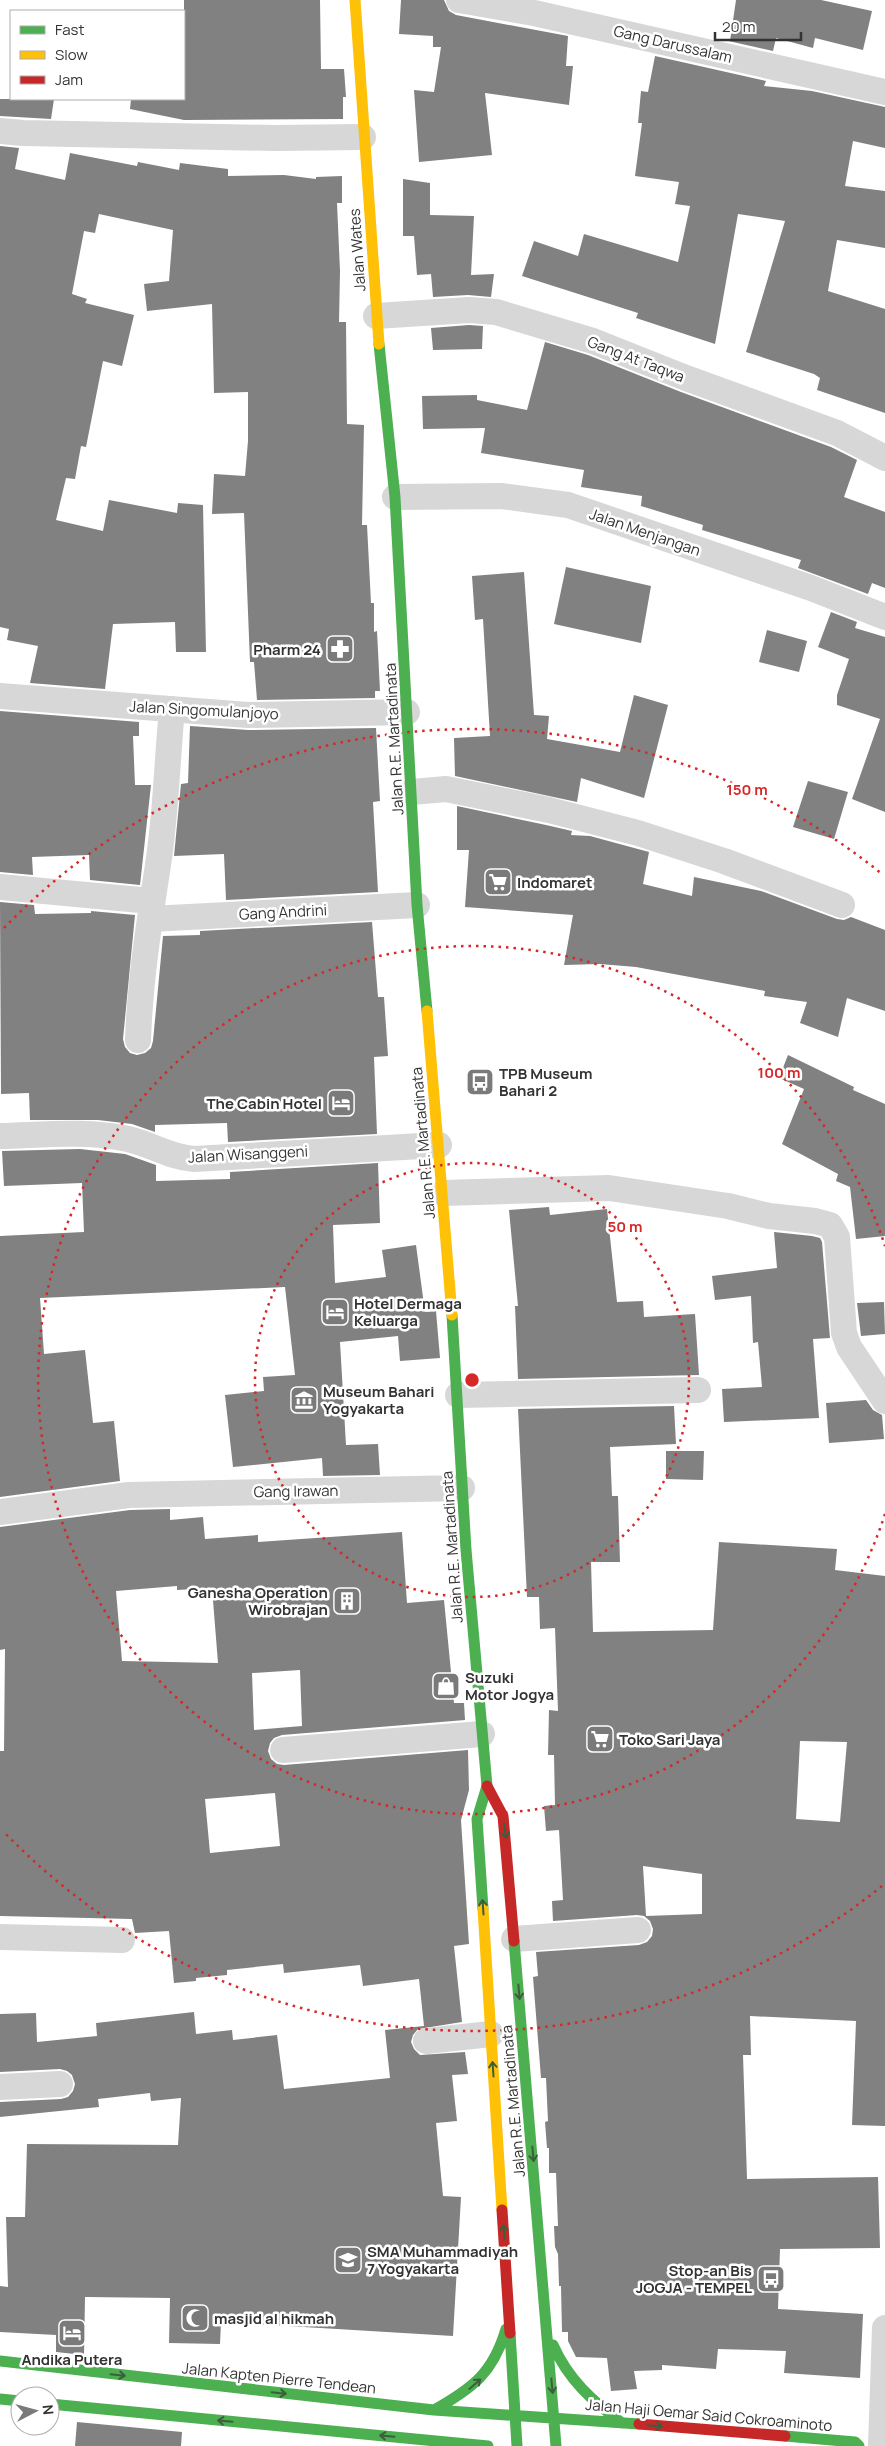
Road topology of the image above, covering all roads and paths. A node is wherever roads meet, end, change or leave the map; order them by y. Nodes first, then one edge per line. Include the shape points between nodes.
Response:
1 (355, 0) edge
2 (459, 0) edge
3 (535, 6) edge
4 (885, 92) edge
5 (0, 131) edge
6 (364, 137) junction
7 (376, 316) junction
8 (885, 458) edge
9 (394, 497) junction
10 (885, 617) edge
11 (0, 696) edge
12 (172, 709) junction
13 (408, 712) junction
14 (412, 792) junction
15 (0, 887) edge
16 (417, 905) junction
17 (842, 905) dead end
18 (151, 910) junction
19 (138, 1040) dead end
20 (0, 1136) edge
21 (439, 1144) junction
22 (443, 1193) junction
23 (698, 1390) dead end
24 (458, 1395) junction
25 (885, 1401) edge
26 (462, 1488) junction
27 (0, 1512) edge
28 (482, 1734) junction
29 (284, 1750) dead end
30 (487, 1786) junction
31 (638, 1930) dead end
32 (0, 1937) edge
33 (514, 1939) junction
34 (122, 1940) dead end
35 (491, 2034) junction
36 (426, 2040) dead end
37 (60, 2084) dead end
38 (0, 2087) edge
39 (509, 2315) junction
40 (546, 2327) junction
41 (885, 2328) edge
42 (0, 2361) edge
43 (60, 2405) edge
44 (434, 2410) junction
45 (516, 2416) junction
46 (554, 2417) junction
47 (622, 2423) junction
48 (456, 2444) edge
49 (488, 2446) edge
50 (517, 2446) edge
51 (556, 2446) edge
52 (859, 2446) edge
53 (881, 2446) edge

1 - 6 main road, Jalan Wates
2 - 3 street, Gang Darussalam
3 - 4 street, Gang Darussalam
5 - 6 street via 23,134
6 - 7 main road, Jalan Wates
7 - 8 street, Gang At Taqwa via 469,310 496,312 593,341 837,433
7 - 9 main road, Jalan Wates
9 - 10 street, Jalan Menjangan via 500,496 568,506 811,588
9 - 13 main road, Jalan R.E. Martadinata
11 - 12 street, Jalan Singomulanjoyo
12 - 13 street, Jalan Singomulanjoyo via 248,715
12 - 18 street
13 - 14 main road, Jalan R.E. Martadinata
14 - 16 main road, Jalan R.E. Martadinata
14 - 17 street via 446,789 638,832
15 - 18 street, Gang Andrini
16 - 18 street, Gang Andrini
16 - 21 main road, Jalan R.E. Martadinata
18 - 19 street
20 - 21 street, Jalan Wisanggeni via 108,1136 130,1140 168,1155 194,1159
21 - 22 main road, Jalan R.E. Martadinata
22 - 24 main road, Jalan R.E. Martadinata
22 - 25 street via 609,1188 830,1225 837,1237 844,1333 849,1347
23 - 24 street
24 - 26 main road, Jalan R.E. Martadinata
26 - 27 street, Gang Irawan via 129,1495
26 - 28 main road, Jalan R.E. Martadinata
28 - 29 street
28 - 30 main road, Jalan R.E. Martadinata
30 -> 33 main road, Jalan R.E. Martadinata via 503,1816
35 -> 30 main road, Jalan R.E. Martadinata via 478,1818
31 - 33 street
32 - 34 street
33 -> 40 main road, Jalan R.E. Martadinata
35 - 36 street
39 -> 35 main road, Jalan R.E. Martadinata
37 - 38 street
44 -> 39 main road via 466,2391 488,2371 500,2350
39 - 45 main road, Jalan R.E. Martadinata
40 -> 46 main road, Jalan R.E. Martadinata
40 - 47 main road via 560,2366 578,2387
41 - 53 street
42 -> 44 main road, Jalan Kapten Pierre Tendean
48 -> 43 main road
44 - 45 main road, Jalan Kapten Pierre Tendean
45 - 46 main road, Jalan Kapten Pierre Tendean
45 - 50 main road, Jalan R.E. Martadinata
46 - 47 main road, Jalan Haji Oemar Said Cokroaminoto
46 - 51 main road, Jalan R.E. Martadinata
47 -> 52 main road, Jalan Haji Oemar Said Cokroaminoto via 855,2442
48 - 49 main road

